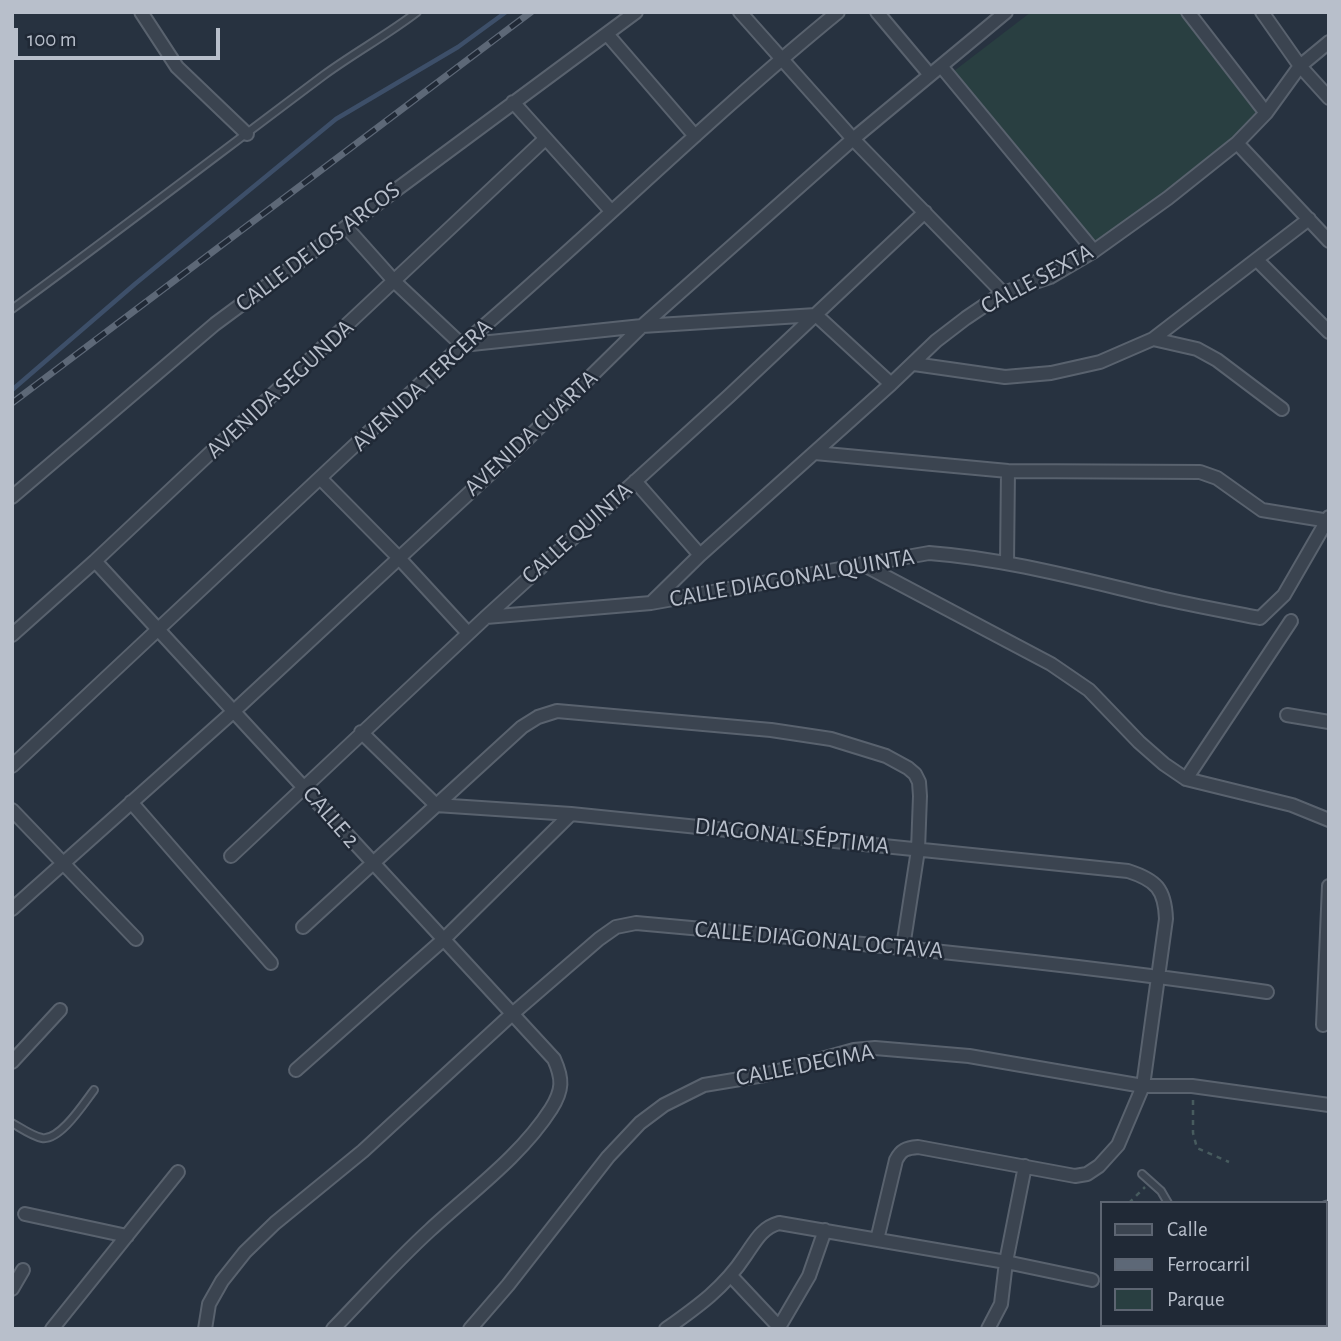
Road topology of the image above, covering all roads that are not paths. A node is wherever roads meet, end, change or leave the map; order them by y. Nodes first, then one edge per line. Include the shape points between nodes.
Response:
1 (141, 12) edge
2 (417, 12) edge
3 (636, 12) edge
4 (740, 12) edge
5 (838, 12) edge
6 (877, 12) edge
7 (1006, 12) edge
8 (1188, 12) edge
9 (1262, 12) edge
10 (607, 34) junction
11 (1329, 42) edge
12 (781, 58) junction
13 (941, 66) junction
14 (1300, 66) junction
15 (930, 75) junction
16 (1329, 98) edge
17 (513, 102) junction
18 (1266, 113) junction
19 (247, 134) junction
20 (695, 136) junction
21 (853, 139) junction
22 (544, 140) junction
23 (1237, 143) junction
24 (611, 211) junction
25 (925, 212) junction
26 (1309, 219) junction
27 (346, 227) junction
28 (1329, 241) edge
29 (1094, 251) junction
30 (1257, 260) junction
31 (395, 282) junction
32 (1003, 293) junction
33 (12, 309) edge
34 (816, 315) junction
35 (642, 327) junction
36 (1329, 332) edge
37 (1153, 339) junction
38 (462, 345) junction
39 (914, 364) junction
40 (891, 384) junction
41 (1282, 409) dead end
42 (815, 453) junction
43 (1008, 471) junction
44 (321, 479) junction
45 (635, 481) junction
46 (12, 497) edge
47 (1328, 520) edge
48 (700, 555) junction
49 (398, 557) junction
50 (95, 561) junction
51 (1007, 563) junction
52 (862, 564) junction
53 (652, 603) junction
54 (485, 617) junction
55 (1291, 621) dead end
56 (157, 630) junction
57 (468, 633) junction
58 (12, 635) edge
59 (234, 710) junction
60 (1287, 715) dead end
61 (1329, 722) edge
62 (361, 732) junction
63 (12, 766) edge
64 (1186, 779) junction
65 (305, 787) junction
66 (131, 802) junction
67 (436, 805) junction
68 (12, 810) edge
69 (571, 814) junction
70 (1329, 820) edge
71 (918, 849) junction
72 (230, 856) dead end
73 (63, 862) junction
74 (373, 864) junction
75 (1329, 886) edge
76 (12, 909) edge
77 (303, 927) dead end
78 (136, 939) dead end
79 (443, 940) junction
80 (903, 947) junction
81 (271, 963) dead end
82 (1158, 977) junction
83 (1267, 992) dead end
84 (1327, 993) edge
85 (60, 1010) dead end
86 (511, 1015) junction
87 (1323, 1025) dead end
88 (12, 1062) edge
89 (296, 1070) dead end
90 (1143, 1086) junction
91 (94, 1090) dead end
92 (1329, 1105) edge
93 (12, 1123) edge
94 (1025, 1166) junction
95 (178, 1172) dead end
96 (1142, 1174) dead end
97 (1167, 1201) edge
98 (25, 1214) dead end
99 (825, 1230) junction
100 (127, 1236) junction
101 (877, 1240) junction
102 (1006, 1262) junction
103 (23, 1270) dead end
104 (732, 1277) junction
105 (1092, 1280) dead end
106 (12, 1289) edge
107 (778, 1328) edge
108 (52, 1329) edge
109 (205, 1329) edge
110 (332, 1329) edge
111 (470, 1329) edge
112 (666, 1329) edge
113 (988, 1329) edge

1 - 19 street via 177,67
2 - 19 lane
3 - 10 street, CALLE DE LOS ARCOS
4 - 12 street
5 - 12 street, AVENIDA TERCERA
6 - 15 street
7 - 13 street, AVENIDA CUARTA
8 - 18 street
9 - 14 street
10 - 17 street, CALLE DE LOS ARCOS
10 - 20 street
11 - 14 street, CALLE SEXTA
12 - 20 street, AVENIDA TERCERA
12 - 21 street
13 - 15 street, AVENIDA CUARTA
13 - 29 street
14 - 16 street
14 - 18 street, CALLE SEXTA
15 - 21 street, AVENIDA CUARTA
17 - 22 street
17 - 27 street, CALLE DE LOS ARCOS
18 - 23 street, CALLE SEXTA
19 - 33 lane
20 - 24 street, AVENIDA TERCERA
21 - 25 street
21 - 35 street, AVENIDA CUARTA
22 - 24 street
22 - 31 street, AVENIDA SEGUNDA
23 - 26 street
23 - 29 street, CALLE SEXTA
24 - 38 street, AVENIDA TERCERA
25 - 32 street
25 - 34 street, CALLE QUINTA
26 - 28 street
26 - 30 street
27 - 31 street
27 - 46 street, CALLE DE LOS ARCOS via 215,324
29 - 32 street, CALLE SEXTA via 1050,277
30 - 36 street
30 - 37 street
31 - 38 street
31 - 50 street, AVENIDA SEGUNDA
32 - 39 street, CALLE SEXTA via 936,341
34 - 35 street
34 - 40 street
34 - 45 street, CALLE QUINTA
35 - 38 street
35 - 49 street, AVENIDA CUARTA
37 - 39 street via 1100,362 1039,374 1004,377
37 - 41 street via 1178,343 1217,360
38 - 44 street, AVENIDA TERCERA
39 - 40 street, CALLE SEXTA
40 - 42 street, CALLE SEXTA
42 - 43 street
42 - 48 street, CALLE SEXTA
43 - 47 street via 1200,472 1217,478 1262,510
43 - 51 street
44 - 49 street
44 - 56 street, AVENIDA TERCERA
45 - 48 street
45 - 54 street, CALLE QUINTA
47 - 51 street, CALLE DIAGONAL QUINTA via 1284,595 1260,618
48 - 53 street, CALLE SEXTA
49 - 57 street
49 - 59 street, AVENIDA CUARTA
50 - 56 street, CALLE 2
50 - 58 street, AVENIDA SEGUNDA
51 - 52 street, CALLE DIAGONAL QUINTA via 929,553
52 - 53 street, CALLE DIAGONAL QUINTA
52 - 64 street via 1051,664 1089,691 1147,750
53 - 54 street, CALLE DIAGONAL QUINTA
54 - 57 street, CALLE QUINTA
55 - 64 street
56 - 59 street, CALLE 2
56 - 63 street, AVENIDA TERCERA
57 - 62 street, CALLE QUINTA
59 - 65 street, CALLE 2
59 - 66 street, AVENIDA CUARTA
60 - 61 street
62 - 65 street, CALLE QUINTA
62 - 67 street
64 - 70 street via 1292,805
65 - 72 street, CALLE QUINTA
65 - 74 street, CALLE 2
66 - 73 street, AVENIDA CUARTA
66 - 81 street
67 - 69 street, DIAGONAL SÉPTIMA
67 - 71 street via 522,727 557,711 771,730 831,739 908,768 919,782
67 - 74 street
68 - 73 street
69 - 71 street, DIAGONAL SÉPTIMA
69 - 79 street
71 - 80 street
71 - 82 street, DIAGONAL SÉPTIMA via 1128,871 1146,877 1165,898
73 - 76 street, AVENIDA CUARTA
73 - 78 street
74 - 77 street
74 - 79 street, CALLE 2
75 - 84 street
79 - 86 street, CALLE 2
79 - 89 street
80 - 82 street, CALLE DIAGONAL OCTAVA
80 - 86 street, CALLE DIAGONAL OCTAVA via 636,923 616,927 599,939
82 - 83 street, CALLE DIAGONAL OCTAVA
82 - 90 street
84 - 87 street
85 - 88 street
86 - 109 street, CALLE DIAGONAL OCTAVA via 245,1252 209,1304
86 - 110 street, CALLE 2 via 554,1059 562,1077 551,1108 502,1165
90 - 92 street, CALLE DECIMA via 1192,1086
90 - 94 street via 1118,1146 1099,1166 1087,1174 1066,1175
90 - 111 street, CALLE DECIMA via 969,1056 875,1048 764,1075 704,1084 640,1123
91 - 93 lane via 49,1138
94 - 101 street via 918,1147 900,1152
94 - 102 street
95 - 100 street
96 - 97 lane
98 - 100 street
99 - 101 street
99 - 104 street via 779,1223 768,1226
99 - 107 street via 809,1276
100 - 108 street
101 - 102 street
102 - 105 street
102 - 113 street via 1001,1304
103 - 106 street
104 - 107 street
104 - 112 street

